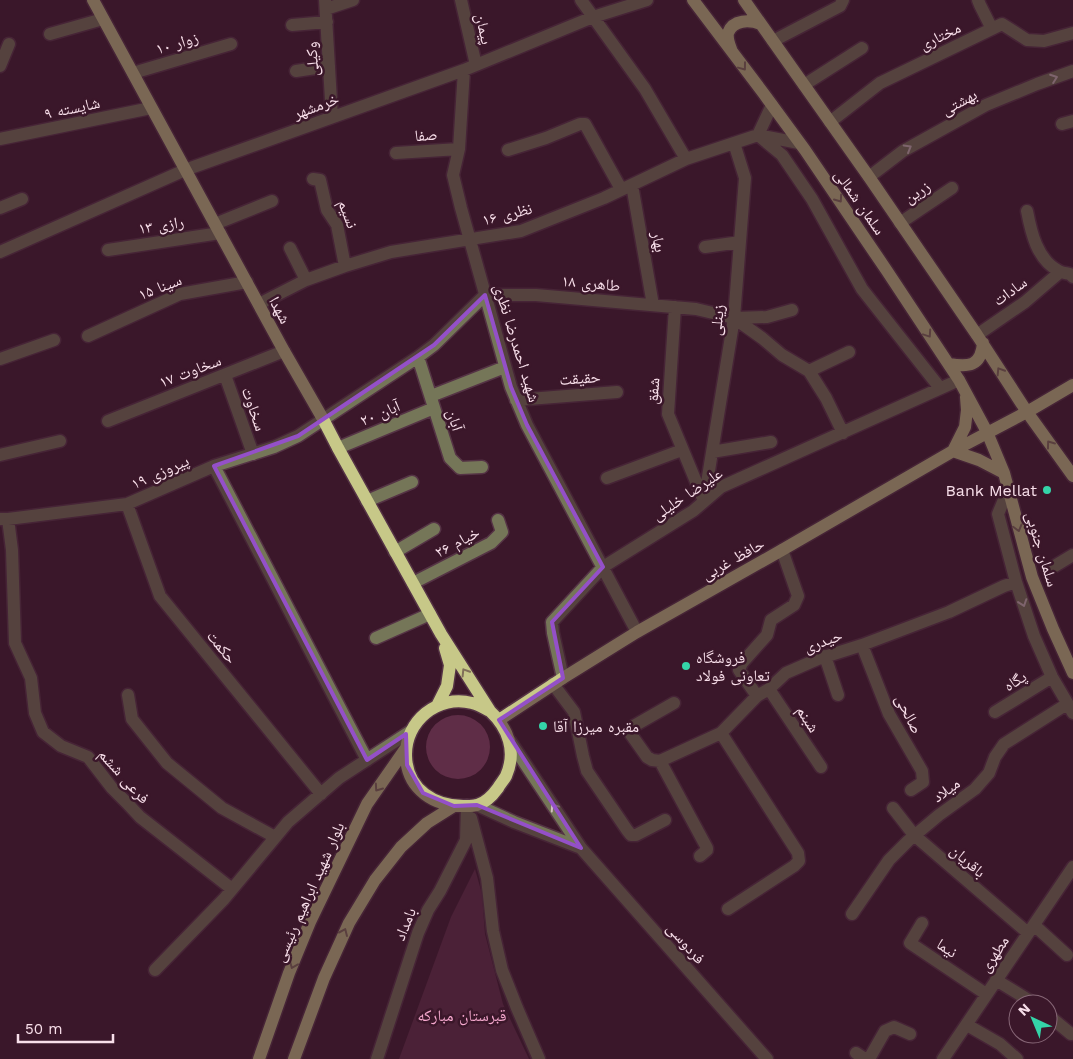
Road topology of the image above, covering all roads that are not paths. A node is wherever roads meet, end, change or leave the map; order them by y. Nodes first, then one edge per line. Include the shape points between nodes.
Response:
1 (93, 0) edge
2 (353, 0) edge
3 (461, 0) edge
4 (581, 0) edge
5 (647, 0) edge
6 (693, 0) edge
7 (744, 0) edge
8 (843, 0) edge
9 (978, 0) edge
10 (326, 4) edge
11 (593, 17) junction
12 (103, 19) junction
13 (327, 22) junction
14 (761, 24) junction
15 (292, 25) dead end
16 (992, 29) junction
17 (1073, 33) edge
18 (50, 34) dead end
19 (773, 41) junction
20 (9, 44) dead end
21 (231, 44) dead end
22 (862, 48) dead end
23 (731, 51) junction
24 (0, 66) edge
25 (329, 66) junction
26 (470, 68) junction
27 (296, 71) dead end
28 (1073, 71) edge
29 (133, 73) junction
30 (804, 85) junction
31 (772, 105) junction
32 (151, 108) junction
33 (332, 117) junction
34 (830, 122) junction
35 (758, 135) junction
36 (0, 139) edge
37 (734, 143) junction
38 (799, 143) junction
39 (459, 149) junction
40 (508, 150) dead end
41 (396, 154) dead end
42 (686, 159) junction
43 (185, 170) junction
44 (869, 177) junction
45 (313, 179) dead end
46 (627, 187) junction
47 (952, 188) dead end
48 (22, 199) dead end
49 (272, 201) dead end
50 (0, 208) edge
51 (1027, 211) dead end
52 (900, 223) junction
53 (218, 228) junction
54 (470, 240) junction
55 (740, 242) junction
56 (705, 247) dead end
57 (290, 248) dead end
58 (108, 250) dead end
59 (0, 252) edge
60 (345, 266) junction
61 (1060, 272) junction
62 (1073, 277) edge
63 (306, 280) junction
64 (247, 282) junction
65 (485, 295) junction
66 (259, 304) junction
67 (654, 305) junction
68 (675, 307) junction
69 (792, 310) dead end
70 (734, 318) junction
71 (88, 336) dead end
72 (980, 339) junction
73 (54, 340) dead end
74 (284, 351) junction
75 (849, 352) dead end
76 (418, 357) junction
77 (0, 359) edge
78 (948, 364) junction
79 (505, 367) junction
80 (809, 371) junction
81 (225, 375) junction
82 (959, 380) junction
83 (1073, 385) edge
84 (940, 388) junction
85 (617, 392) dead end
86 (966, 392) junction
87 (516, 400) junction
88 (432, 402) junction
89 (1026, 412) junction
90 (323, 419) junction
91 (108, 421) dead end
92 (843, 432) junction
93 (987, 432) junction
94 (60, 442) dead end
95 (771, 442) dead end
96 (338, 448) junction
97 (682, 450) junction
98 (953, 451) junction
99 (712, 452) junction
100 (253, 454) junction
101 (0, 455) edge
102 (214, 466) junction
103 (482, 467) dead end
104 (1004, 473) junction
105 (1073, 476) edge
106 (607, 478) dead end
107 (412, 482) dead end
108 (1008, 490) junction
109 (367, 501) junction
110 (704, 501) junction
111 (127, 504) junction
112 (4, 519) edge
113 (498, 520) dead end
114 (434, 529) dead end
115 (782, 550) junction
116 (396, 552) junction
117 (1073, 555) edge
118 (603, 567) junction
119 (1048, 570) dead end
120 (1016, 582) junction
121 (413, 583) junction
122 (430, 614) junction
123 (637, 632) junction
124 (441, 634) junction
125 (376, 638) dead end
126 (862, 645) junction
127 (825, 656) junction
128 (1073, 673) edge
129 (1052, 677) junction
130 (558, 681) junction
131 (768, 689) junction
132 (128, 695) dead end
133 (838, 695) dead end
134 (757, 696) junction
135 (674, 703) dead end
136 (437, 706) junction
137 (1070, 708) edge
138 (995, 712) dead end
139 (494, 715) junction
140 (411, 730) junction
141 (720, 733) junction
142 (510, 741) junction
143 (406, 748) junction
144 (367, 760) junction
145 (660, 760) junction
146 (821, 767) dead end
147 (911, 790) dead end
148 (321, 794) junction
149 (454, 806) junction
150 (472, 806) junction
151 (893, 808) dead end
152 (665, 820) dead end
153 (914, 835) junction
154 (275, 837) junction
155 (581, 848) junction
156 (700, 856) dead end
157 (1073, 867) edge
158 (232, 889) junction
159 (728, 909) dead end
160 (852, 914) dead end
161 (922, 923) dead end
162 (1031, 929) junction
163 (1067, 955) dead end
164 (155, 970) dead end
165 (996, 980) junction
166 (986, 994) junction
167 (1019, 994) edge
168 (1058, 1023) edge
169 (967, 1025) junction
170 (910, 1034) dead end
171 (1071, 1034) dead end
172 (863, 1057) edge
173 (260, 1059) edge
174 (294, 1059) edge
175 (377, 1059) edge
176 (539, 1059) edge
177 (767, 1059) edge
178 (943, 1059) edge
179 (1017, 1059) edge

1 - 12 main road, شهدا
2 - 10 street
3 - 26 street, پیمان
4 - 11 street
5 - 11 street, خرمشهر
6 - 23 main road, سلمان شمالی
7 - 14 main road, سلمان شمالی
8 - 19 street via 840,6
9 - 16 street
10 - 13 street, وکیلی
11 - 26 street, خرمشهر
11 - 42 street via 645,89
12 - 18 street
12 - 29 main road, شهدا
13 - 15 street
13 - 25 street, وکیلی
14 - 19 main road, سلمان شمالی
14 - 23 main road via 744,21 731,28 728,34
16 - 17 street via 1002,24 1027,40 1044,41
16 - 34 street, مختاری via 880,83
19 - 30 main road, سلمان شمالی
20 - 24 street
21 - 29 street, زوار ۱۰
22 - 30 street
23 -> 31 main road, سلمان شمالی
25 - 27 street
25 - 33 street, وکیلی
26 - 33 street, خرمشهر
26 - 39 street, شهید احمدرضا نظری
44 -> 28 street, بهشتی via 903,151 986,105
29 - 32 main road, شهدا
30 - 34 main road, سلمان شمالی
31 - 35 street
31 - 38 main road, سلمان شمالی
32 - 36 street, شایسته ۹
32 - 43 main road, شهدا
33 - 43 street, خرمشهر
34 - 44 main road, سلمان شمالی
35 - 37 street, نظری ۱۶
35 - 38 street
35 - 84 street via 782,155 812,199 862,289
37 - 42 street, نظری ۱۶
37 - 55 street, زینلی via 745,178
38 -> 78 main road, سلمان شمالی
39 - 41 street, صفا
39 - 54 street, شهید احمدرضا نظری via 454,174
40 - 46 street, بهار via 584,124
42 - 46 street, نظری ۱۶
43 - 53 main road, شهدا
43 - 59 street, خرمشهر
44 - 52 main road, سلمان شمالی
45 - 60 street, نسیم via 320,180 327,210 337,225
46 - 54 street, نظری ۱۶ via 521,231
46 - 67 street, بهار
47 - 52 street, زرین
48 - 50 street
49 - 53 street, رازی ۱۳
51 - 61 street via 1031,232 1040,252 1047,263
52 - 72 main road, سلمان شمالی
53 - 58 street, رازی ۱۳
53 - 64 main road, شهدا
54 - 60 street, نظری ۱۶ via 391,252
54 - 65 street, شهید احمدرضا نظری
55 - 56 street
55 - 70 street, زینلی
57 - 63 street
60 - 63 street, نظری ۱۶
61 - 62 street
61 - 72 street, سادات
63 - 66 street, نظری ۱۶
64 - 66 main road, شهدا
64 - 71 street, سینا ۱۵ via 180,294
65 - 67 street, طاهری ۱۸ via 536,294
65 - 76 street
65 - 79 street, شهید احمدرضا نظری
66 - 74 main road, شهدا
67 - 68 street, طاهری ۱۸
68 - 70 street, طاهری ۱۸
68 - 97 street, شفق via 668,414
69 - 70 street via 767,317
70 - 80 street, طاهری ۱۸ via 782,355
70 - 99 street, زینلی
72 - 78 main road via 982,351 974,362 968,366
89 -> 72 main road, سلمان شمالی
73 - 77 street
74 - 81 street, سخاوت ۱۷
74 - 90 main road, شهدا
75 - 80 street
76 - 88 street, آبان
76 - 90 street
78 - 82 main road, سلمان شمالی
79 - 87 street, شهید احمدرضا نظری
79 - 88 street, آبان ۲۰
80 - 92 street, طاهری ۱۸
81 - 91 street, سخاوت ۱۷
81 - 100 street, سخاوت
82 - 84 street, علیرضا خلیلی
82 - 86 main road, سلمان شمالی
83 - 89 main road, حافظ غربی
84 - 92 street, علیرضا خلیلی
85 - 87 street, حقیقت
86 - 93 main road, سلمان شمالی
86 - 98 main road via 965,427
87 - 118 street, شهید احمدرضا نظری
88 - 96 street, آبان ۲۰
88 - 103 street, آبان via 450,458 460,468
89 - 93 main road, حافظ غربی
105 -> 89 main road
90 - 96 main road, شهدا
90 - 100 street, پیروزی ۱۹ via 298,436
92 - 110 street, علیرضا خلیلی via 721,487
93 - 98 main road, حافظ غربی
93 - 104 main road, سلمان جنوبی
94 - 101 street
95 - 99 street
96 - 109 main road, شهدا
97 - 106 street
97 - 110 street, شفق
98 - 104 main road
98 - 115 main road, حافظ غربی
99 - 110 street, زینلی
100 - 102 street, پیروزی ۱۹
102 - 111 street, پیروزی ۱۹
102 - 144 street
104 - 108 main road, سلمان جنوبی
107 - 109 street
108 - 120 street via 998,514
108 -> 128 main road, سلمان جنوبی via 1032,577
109 - 116 main road, شهدا
110 - 118 street, علیرضا خلیلی via 682,519
111 - 112 street, پیروزی ۱۹
111 - 148 street, حکمت via 160,596
112 - 158 street, فرعی ششم via 12,550 15,642 31,678 36,712 44,732 61,746 88,758 140,817
113 - 121 street, خیام ۲۶ via 502,532 491,543
114 - 116 street
115 - 123 main road, حافظ غربی
115 - 134 street via 798,596 794,605 771,620 767,635 739,670
116 - 121 main road, شهدا
117 - 119 street
118 - 123 street, شهید احمدرضا نظری
118 - 130 street, علیرضا خلیلی via 552,622
120 - 126 street, حیدری
120 -> 129 street
121 - 122 main road, شهدا
122 - 124 main road, شهدا
122 - 125 street
123 - 130 main road, حافظ غربی
124 - 136 main road via 450,665 447,686
139 -> 124 main road
126 - 127 street, حیدری
126 - 147 street, صالحی via 889,714 922,771 923,782
127 - 131 street, حیدری via 786,673
127 - 133 street
129 - 137 street
129 - 138 street, پگاه
130 - 139 main road, حافظ غربی
130 - 152 street via 574,712 587,771 631,835
131 - 134 street, حیدری
131 - 146 street, شبنم
132 - 154 street via 132,719 167,763 222,808
134 - 141 street, حیدری
135 - 145 street via 630,730 648,758
136 - 139 main road via 454,701 473,703
136 - 140 main road via 422,716
137 - 153 street, میلاد via 1004,744 975,789
139 - 142 main road
140 - 143 main road
140 - 144 street
141 - 145 street, حیدری
141 - 159 street via 798,852 799,861
142 - 150 main road via 511,759 506,776 487,800
155 -> 142 street, فردوسی
143 - 149 main road via 407,765 418,787 437,802
143 -> 173 main road, بلوار شهید ابراهیم رئیسی via 367,804 310,922
144 - 148 street
145 - 156 street via 707,848
148 - 154 street
149 - 150 main road
174 -> 149 main road via 345,930 375,880 401,847 427,823
150 - 155 street
150 - 175 street, بامداد via 466,840 418,933
150 - 176 street via 502,970
151 - 153 street, باقریان
153 - 160 street, میلاد via 889,860
153 - 162 street, باقریان
154 - 158 street
155 - 177 street, فردوسی
157 - 162 street, مطهری
158 - 164 street
161 - 166 street, نیما via 910,943
162 - 163 street, باقریان
162 - 165 street, مطهری
165 - 166 street, مطهری
165 - 167 street
166 - 169 street, مطهری
168 - 171 street
169 - 178 street, مطهری
169 - 179 street via 1000,1044
170 - 172 street via 894,1026 885,1031

